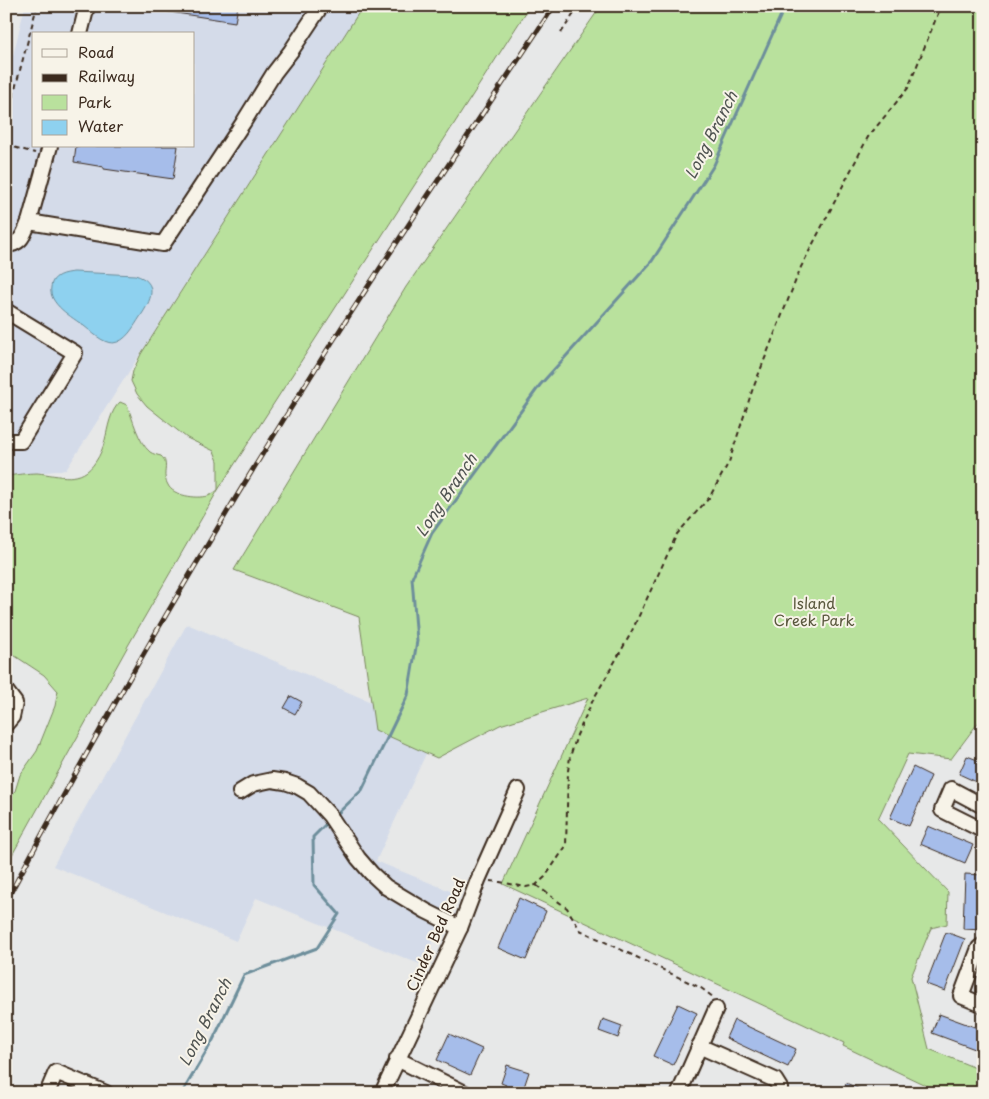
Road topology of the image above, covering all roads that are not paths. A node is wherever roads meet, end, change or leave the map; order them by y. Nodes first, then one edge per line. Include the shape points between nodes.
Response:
1 (87, 6) edge
2 (321, 6) edge
3 (80, 32) edge
4 (49, 151) edge
5 (29, 222) junction
6 (6, 244) edge
7 (6, 310) edge
8 (6, 441) edge
9 (6, 691) edge
10 (6, 724) edge
11 (518, 790) dead end
12 (240, 792) dead end
13 (983, 806) edge
14 (983, 823) edge
15 (460, 928) junction
16 (983, 945) edge
17 (983, 1004) edge
18 (716, 1009) road end
19 (699, 1046) junction
20 (397, 1059) junction
21 (47, 1093) edge
22 (106, 1093) edge
23 (382, 1093) edge
24 (465, 1093) edge
25 (679, 1093) edge
26 (780, 1093) edge

1 - 3 street
2 - 5 street via 162,244
4 - 5 street
5 - 6 street via 19,242
7 - 8 street via 75,353 21,441
9 - 10 street via 15,703 12,717
11 - 15 street, Cinder Bed Road
12 - 15 street via 253,784 272,780 297,786 309,793 333,820 358,858 386,887
13 - 14 street via 951,790 942,810 980,828
15 - 20 street, Cinder Bed Road
16 - 17 street via 978,948 961,996
18 - 19 street
19 - 25 street
19 - 26 street via 775,1080
20 - 23 street, Cinder Bed Road
20 - 24 street
21 - 22 street via 56,1072

